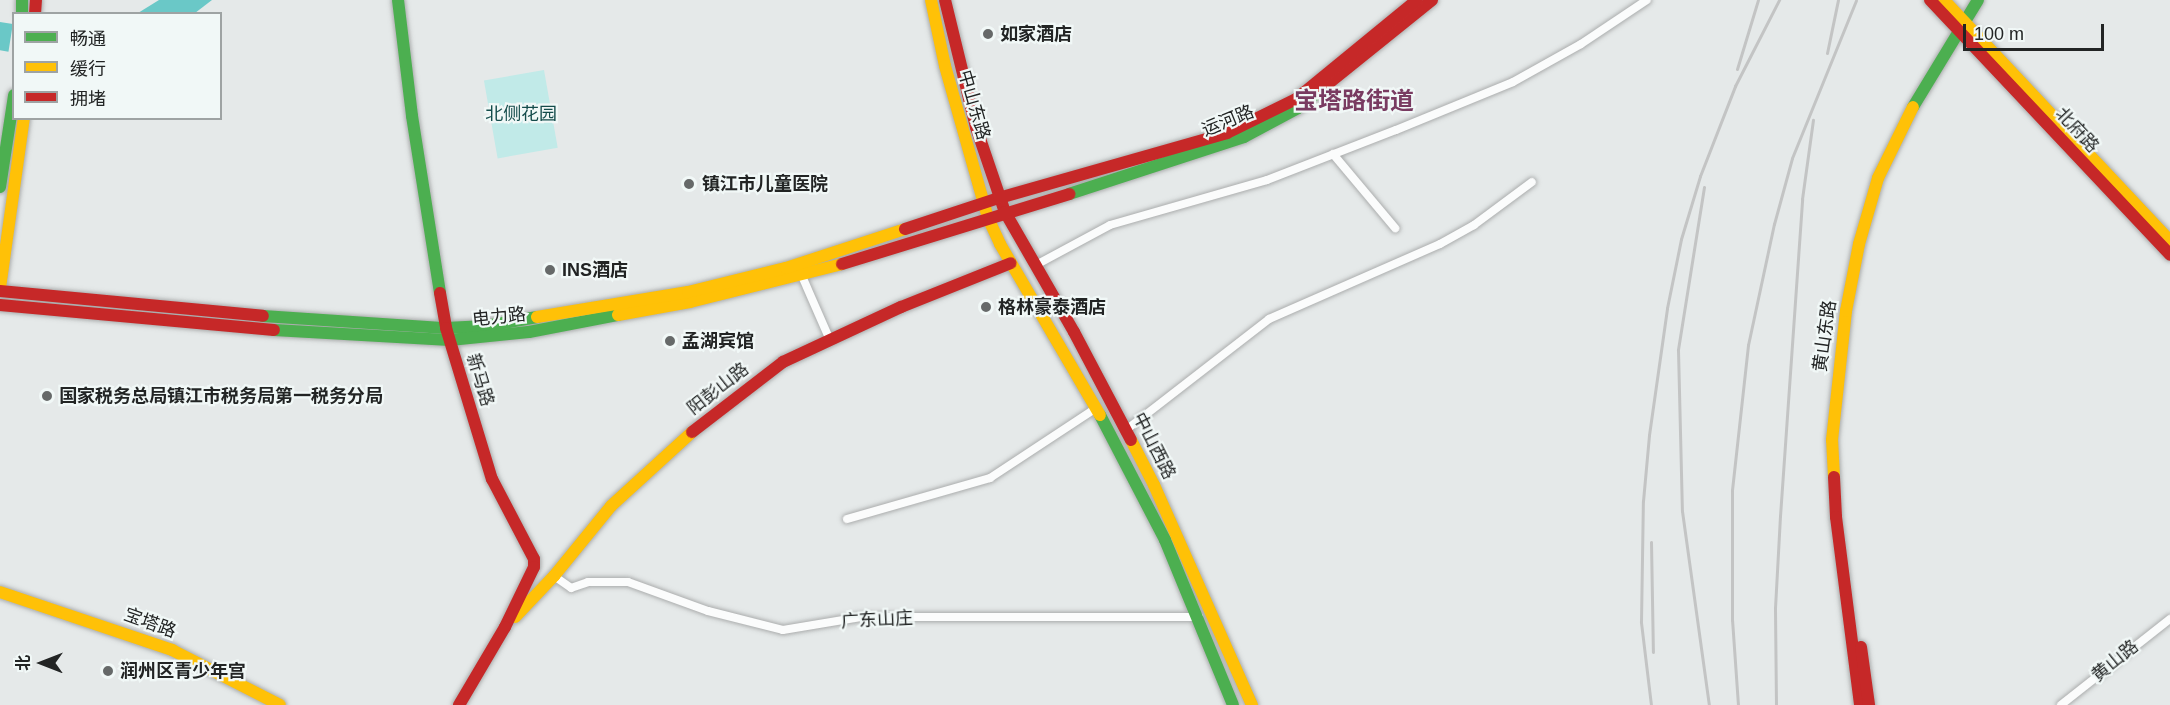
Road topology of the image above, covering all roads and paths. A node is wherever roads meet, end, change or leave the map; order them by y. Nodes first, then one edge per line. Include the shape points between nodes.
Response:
1 (398, 0) edge
2 (931, 0) edge
3 (945, 0) edge
4 (1417, 0) edge
5 (1431, 0) edge
6 (1647, 0) edge
7 (1930, 0) edge
8 (1944, 0) edge
9 (1978, 0) edge
10 (1985, 0) edge
11 (1963, 28) junction
12 (12, 108) edge
13 (24, 120) edge
14 (1334, 154) junction
15 (1532, 182) dead end
16 (0, 187) edge
17 (999, 198) junction
18 (983, 204) junction
19 (1005, 212) junction
20 (988, 218) junction
21 (1395, 228) dead end
22 (2170, 241) edge
23 (2170, 255) edge
24 (1011, 263) junction
25 (1034, 266) junction
26 (802, 276) junction
27 (0, 289) edge
28 (0, 306) edge
29 (448, 334) junction
30 (830, 340) junction
31 (1096, 408) junction
32 (1126, 430) junction
33 (847, 519) dead end
34 (554, 576) junction
35 (0, 592) edge
36 (1214, 615) junction
37 (1197, 617) junction
38 (2170, 619) edge
39 (505, 627) junction
40 (280, 705) edge
41 (459, 705) edge
42 (1233, 705) edge
43 (1252, 705) edge
44 (1860, 705) edge
45 (1869, 705) edge
46 (2061, 705) edge

1 - 29 main road, 新马路 via 413,126
2 - 18 main road, 中山东路
3 - 17 main road, 中山东路 via 957,58
4 - 17 main road, 运河路 via 1296,99 1227,133
5 - 19 main road, 运河路 via 1298,108 1244,137 1121,179
6 - 14 street via 1581,44 1513,81
7 - 11 main road
8 - 11 main road
9 - 11 main road, 黄山东路
10 - 11 main road, 黄山东路
11 - 22 main road, 北府路
11 - 23 main road, 北府路
11 - 44 main road, 黄山东路 via 1911,111 1878,178 1859,244 1846,311 1832,440 1836,517
11 - 45 main road, 黄山东路 via 1886,179 1868,241 1847,349 1840,443 1843,516
12 - 16 main road
13 - 27 main road
14 - 21 street
14 - 25 street via 1267,180 1110,225
15 - 32 street via 1474,225 1440,244 1269,319
17 - 18 main road, 运河路
17 - 19 main road, 中山东路
18 - 20 main road, 中山东路
18 - 29 main road, 电力路 via 795,265 688,292
19 - 20 main road, 运河路
19 - 25 main road, 中山西路
20 - 24 main road, 中山西路
20 - 26 main road, 电力路
24 - 30 main road, 阳彭山路
24 - 31 main road, 中山西路
25 - 32 main road, 中山西路
26 - 29 main road, 电力路 via 529,332
26 - 30 street
27 - 29 main road, 电力路
28 - 29 main road, 电力路 via 273,329
29 - 39 main road, 新马路 via 492,479 534,559 534,567
30 - 34 main road, 阳彭山路 via 783,362 675,445 611,506
31 - 33 street via 990,478
31 - 37 main road, 中山西路 via 1165,540
32 - 36 main road, 中山西路
34 - 37 street, 广东山庄 via 571,588 588,582 628,582 708,611 783,630 861,617
34 - 39 main road, 阳彭山路
35 - 40 main road, 宝塔路 via 172,650
36 - 37 street, 广东山庄
36 - 43 main road, 中山西路
37 - 42 main road, 中山西路
38 - 46 street, 黄山路
39 - 41 main road, 新马路

